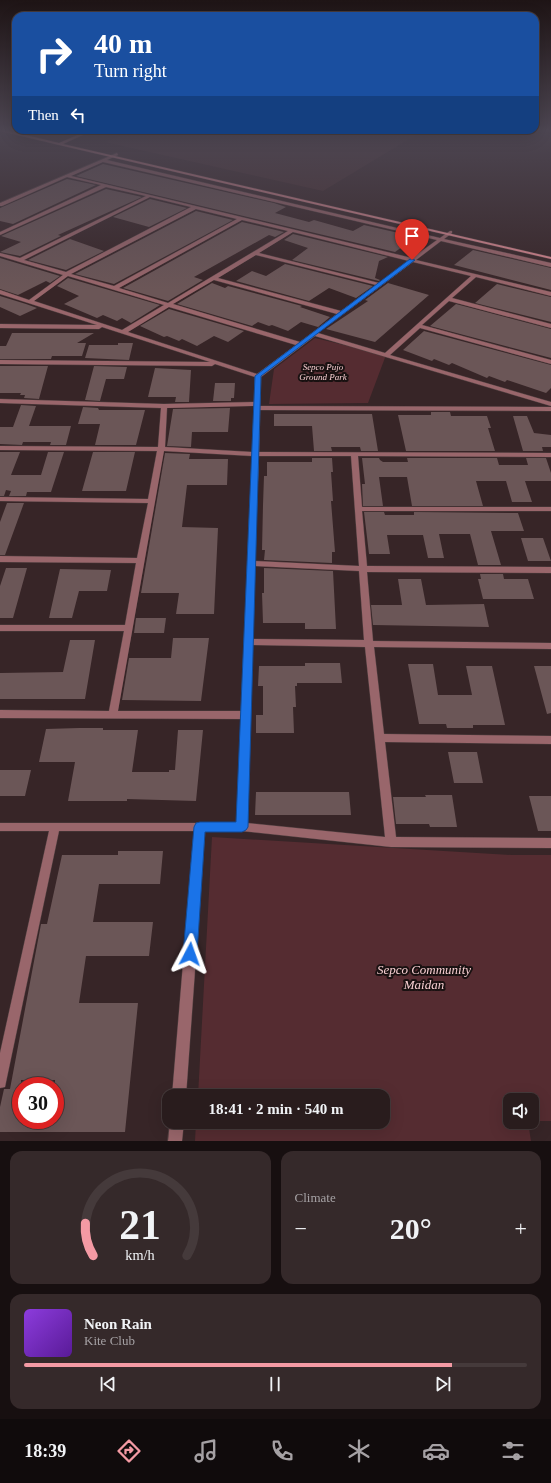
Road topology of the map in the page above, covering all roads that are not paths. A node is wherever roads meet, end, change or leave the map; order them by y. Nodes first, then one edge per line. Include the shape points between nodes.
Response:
1 (51, 183) edge
2 (99, 183) edge
3 (201, 183) edge
4 (235, 183) edge
5 (106, 185) junction
6 (150, 196) junction
7 (0, 205) edge
8 (195, 207) junction
9 (242, 218) junction
10 (292, 230) junction
11 (449, 233) junction
12 (0, 234) edge
13 (440, 239) junction
14 (255, 253) junction
15 (0, 254) edge
16 (551, 256) edge
17 (20, 260) junction
18 (412, 260) junction
19 (551, 266) edge
20 (67, 274) junction
21 (475, 275) junction
22 (213, 278) junction
23 (380, 284) junction
24 (115, 288) junction
25 (0, 292) edge
26 (551, 294) edge
27 (449, 299) junction
28 (30, 302) junction
29 (169, 305) junction
30 (341, 313) junction
31 (0, 326) edge
32 (419, 326) junction
33 (551, 326) edge
34 (107, 327) junction
35 (123, 332) junction
36 (314, 334) junction
37 (300, 344) junction
38 (386, 355) junction
39 (0, 362) edge
40 (551, 362) edge
41 (221, 364) junction
42 (258, 376) junction
43 (0, 401) edge
44 (551, 404) edge
45 (164, 406) junction
46 (257, 406) junction
47 (551, 408) edge
48 (0, 448) edge
49 (161, 449) junction
50 (255, 454) junction
51 (354, 454) junction
52 (551, 455) edge
53 (0, 499) edge
54 (152, 501) junction
55 (358, 508) junction
56 (551, 509) edge
57 (0, 559) edge
58 (141, 561) junction
59 (252, 563) junction
60 (363, 570) junction
61 (551, 570) edge
62 (0, 628) edge
63 (128, 628) junction
64 (249, 642) junction
65 (369, 644) junction
66 (551, 646) edge
67 (0, 714) edge
68 (113, 715) junction
69 (246, 715) junction
70 (379, 738) junction
71 (551, 740) edge
72 (0, 827) edge
73 (55, 827) junction
74 (200, 827) junction
75 (242, 827) junction
76 (391, 842) junction
77 (551, 843) edge
78 (0, 1082) edge
79 (180, 1089) edge
80 (176, 1129) edge
81 (175, 1141) edge

1 - 7 street
2 - 5 street
3 - 13 street
4 - 11 street
5 - 6 street
5 - 12 street
6 - 8 street
6 - 17 street
8 - 9 street
8 - 20 street
9 - 10 street
9 - 24 street
10 - 14 street
10 - 18 street
11 - 13 street
11 - 16 street
13 - 18 street
13 - 19 street
14 - 22 street
14 - 23 street
15 - 17 street
17 - 20 street
18 - 21 street
18 - 23 street
20 - 24 street
20 - 28 street
21 - 26 street
21 - 27 street
22 - 29 street
22 - 30 street
23 - 30 street
24 - 29 street
25 - 28 street
27 - 32 street
27 - 33 street
28 - 34 street
29 - 35 street
29 - 37 street
30 - 36 street
31 - 34 street
32 - 38 street
32 - 40 street
34 - 35 street
35 - 41 street
36 - 37 street
36 - 38 street
37 - 42 street
38 - 44 street
39 - 41 street
41 - 42 street
42 - 46 street
43 - 45 street
45 - 46 street
45 - 49 street
46 - 47 street
46 - 50 street
48 - 49 street
49 - 50 street
49 - 54 street
50 - 51 street
50 - 59 street
51 - 52 street
51 - 55 street
53 - 54 street
54 - 58 street
55 - 56 street
55 - 60 street
57 - 58 street
58 - 63 street
59 - 60 street
59 - 64 street
60 - 61 street
60 - 65 street
62 - 63 street
63 - 68 street
64 - 65 street
64 - 69 street
65 - 66 street
65 - 70 street
67 - 68 street
68 - 69 street
69 - 75 street
70 - 71 street
70 - 76 street
72 - 73 street
73 - 74 street
73 - 78 street
74 - 75 street
74 - 79 street
75 - 76 street
76 - 77 street
80 - 81 street

